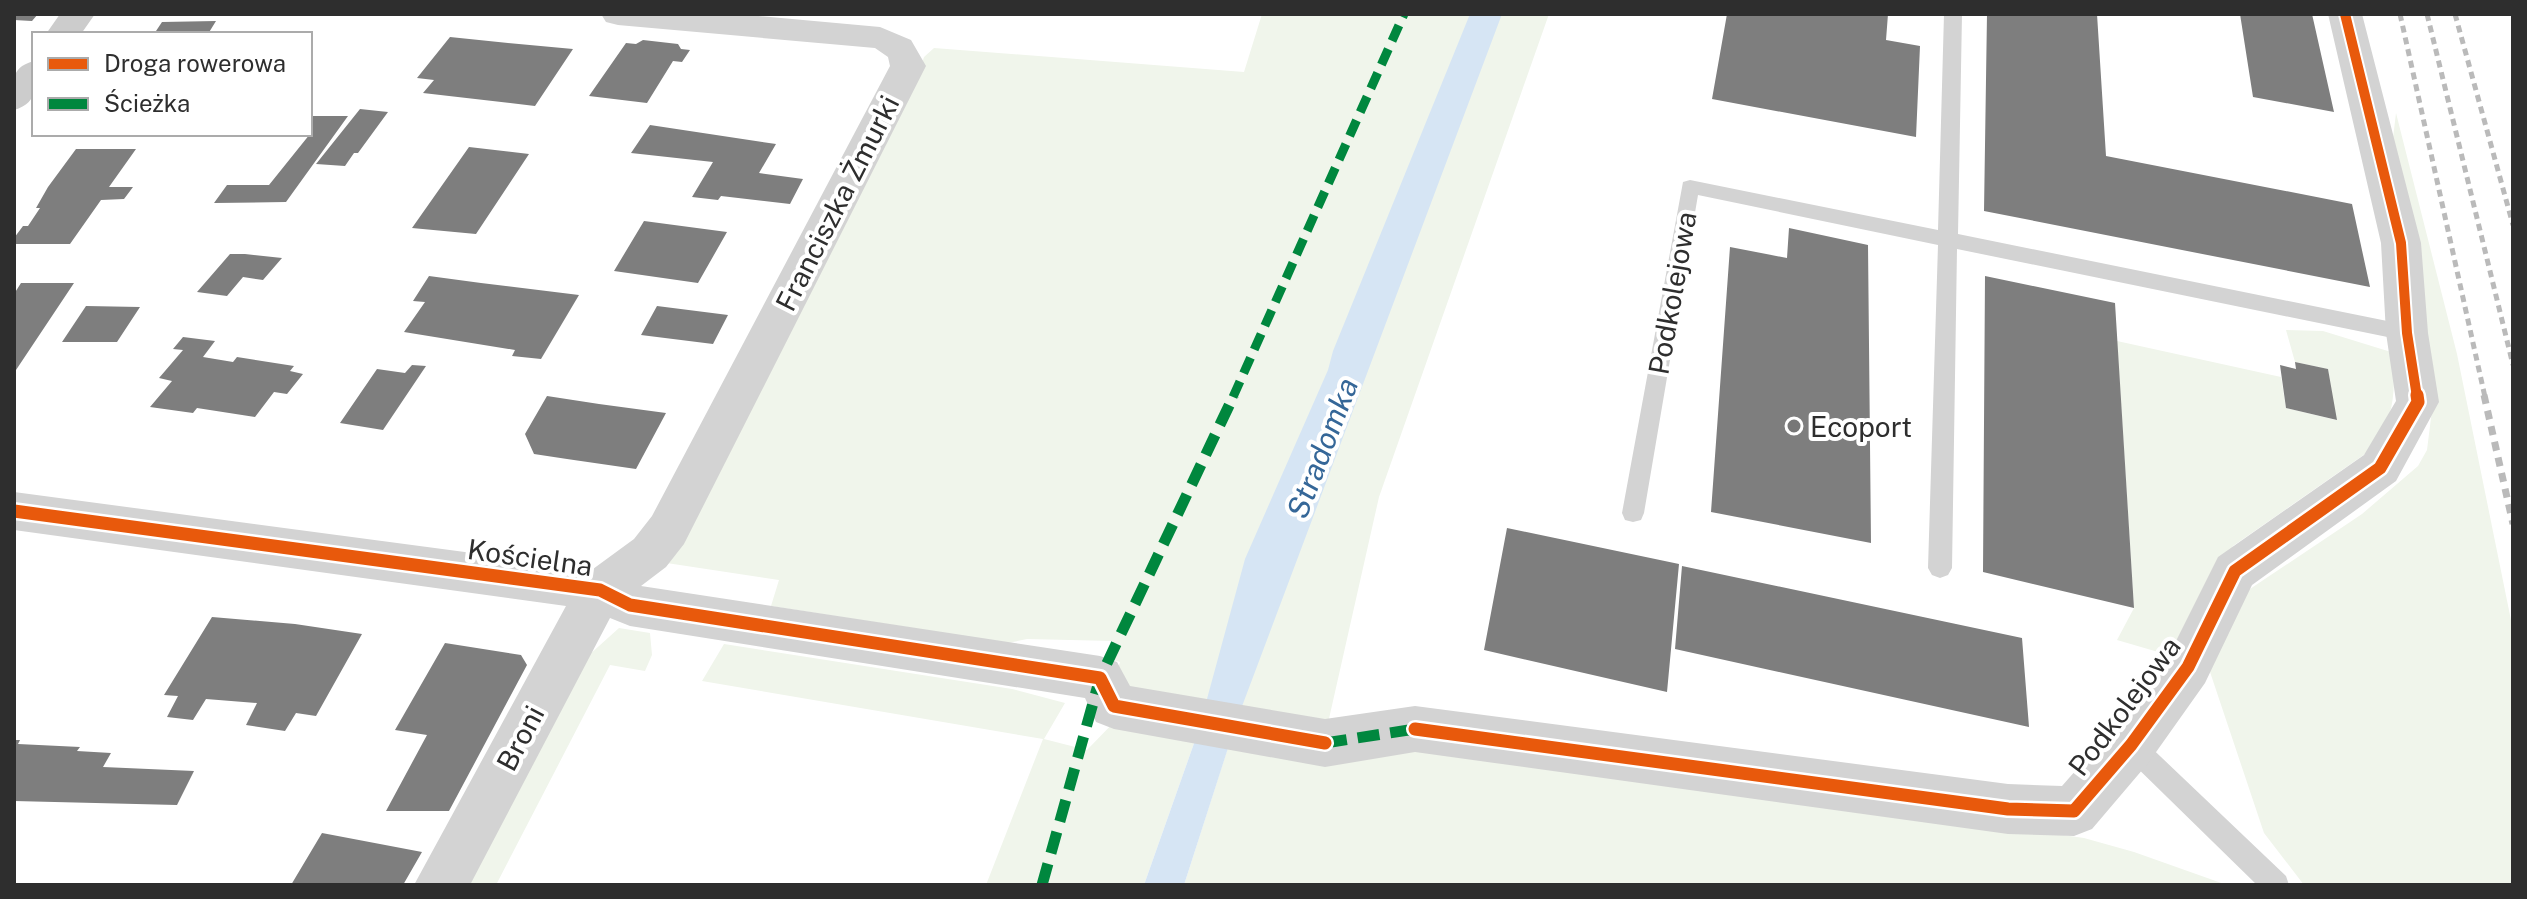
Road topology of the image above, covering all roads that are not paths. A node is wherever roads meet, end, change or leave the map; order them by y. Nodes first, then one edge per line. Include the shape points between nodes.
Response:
1 (78, 14) edge
2 (618, 14) edge
3 (1953, 14) edge
4 (2345, 14) edge
5 (64, 32) edge
6 (32, 75) edge
7 (14, 98) edge
8 (1946, 239) junction
9 (2407, 333) junction
10 (14, 511) edge
11 (1633, 513) dead end
12 (1940, 568) dead end
13 (600, 590) junction
14 (1114, 706) joint
15 (2131, 745) junction
16 (441, 885) edge
17 (2276, 885) edge

1 - 5 street
2 - 13 street, Franciszka Żmurki via 880,38 898,44 908,66 668,530 650,553
3 - 8 lane
4 - 9 street, Podkolejowa via 2401,243
6 - 7 street
8 - 9 lane, Podkolejowa
8 - 11 lane, Podkolejowa via 1690,187
8 - 12 lane
9 - 15 street, Podkolejowa via 2418,402 2380,468 2235,571 2188,667
10 - 13 street, Kościelna
13 - 14 street, Kościelna via 630,605 1100,678
13 - 16 street, Broni
14 - 15 street, Podkolejowa via 1325,743 1415,729 2008,809 2074,811
15 - 17 lane

